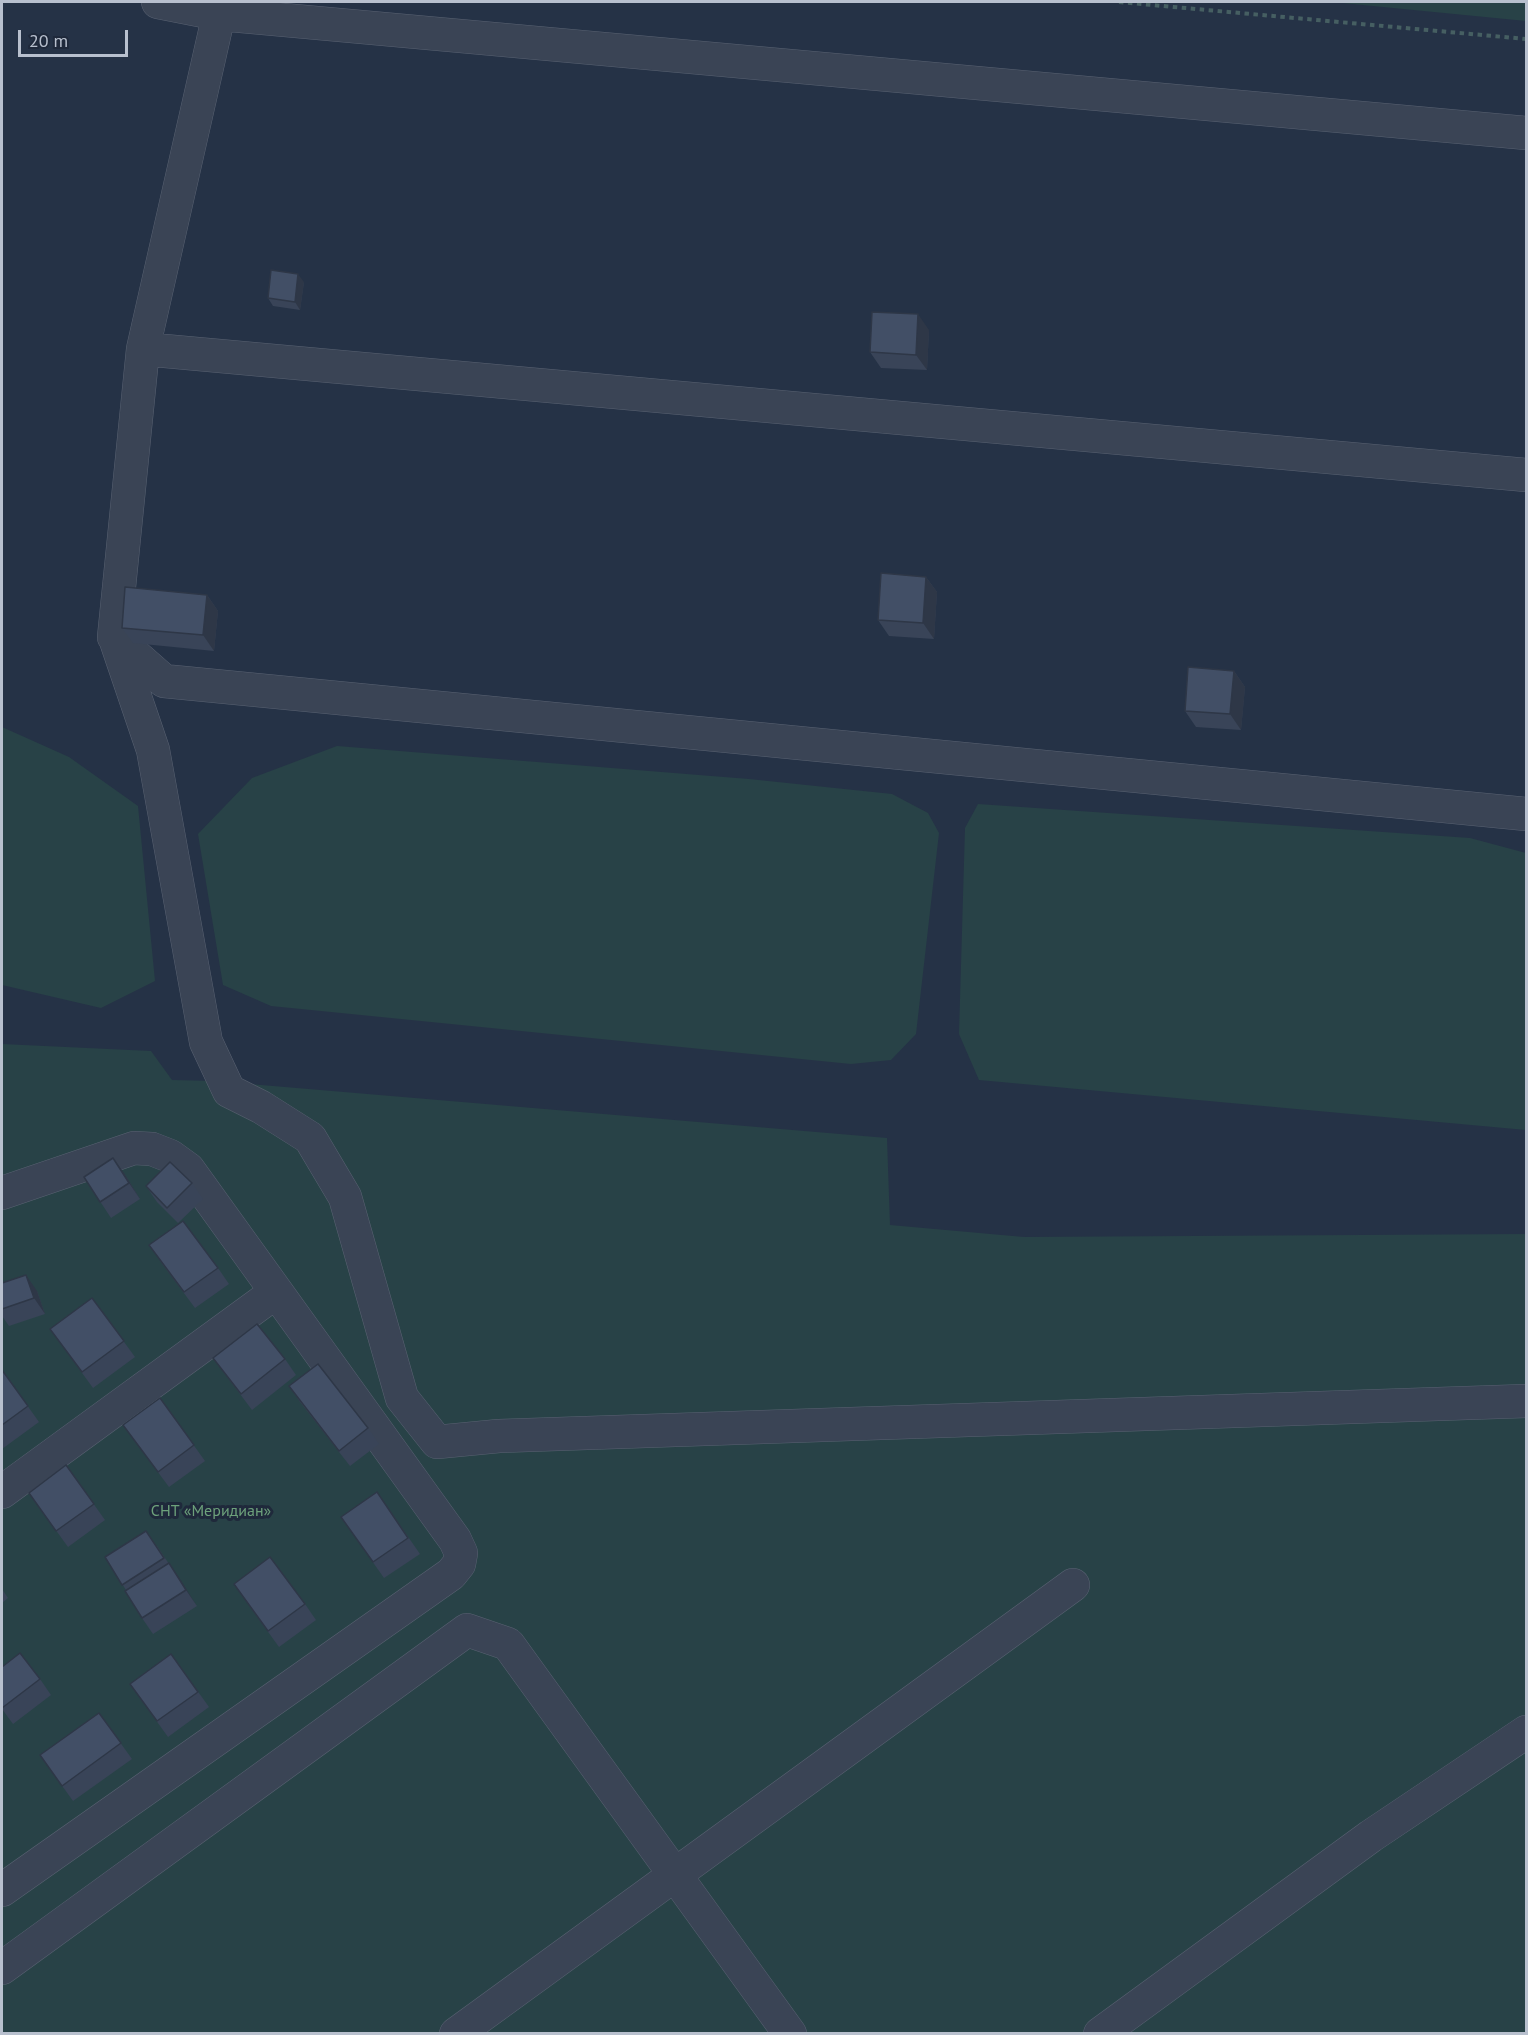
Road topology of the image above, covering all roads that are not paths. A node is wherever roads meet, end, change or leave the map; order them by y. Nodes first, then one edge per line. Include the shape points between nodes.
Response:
1 (158, 2) edge
2 (219, 14) junction
3 (1527, 133) edge
4 (143, 349) junction
5 (1527, 476) edge
6 (114, 637) junction
7 (1526, 813) edge
8 (2, 1193) edge
9 (276, 1292) junction
10 (1527, 1401) edge
11 (2, 1492) edge
12 (1073, 1585) dead end
13 (1527, 1732) edge
14 (676, 1875) junction
15 (2, 1890) edge
16 (2, 1968) edge
17 (456, 2034) edge
18 (790, 2034) edge
19 (1100, 2034) edge

1 - 2 street
2 - 3 street
2 - 4 street
4 - 5 street
4 - 6 street
6 - 7 street via 164,681
6 - 10 street via 153,750 206,1042 229,1091 310,1138 345,1197 402,1398 437,1442 498,1436
8 - 9 street via 134,1148 152,1149 188,1169
9 - 11 street
9 - 15 street via 455,1540 461,1553 459,1563 451,1574
12 - 14 street
13 - 19 street via 1371,1836
14 - 16 street via 508,1644 467,1630
14 - 17 street
14 - 18 street

